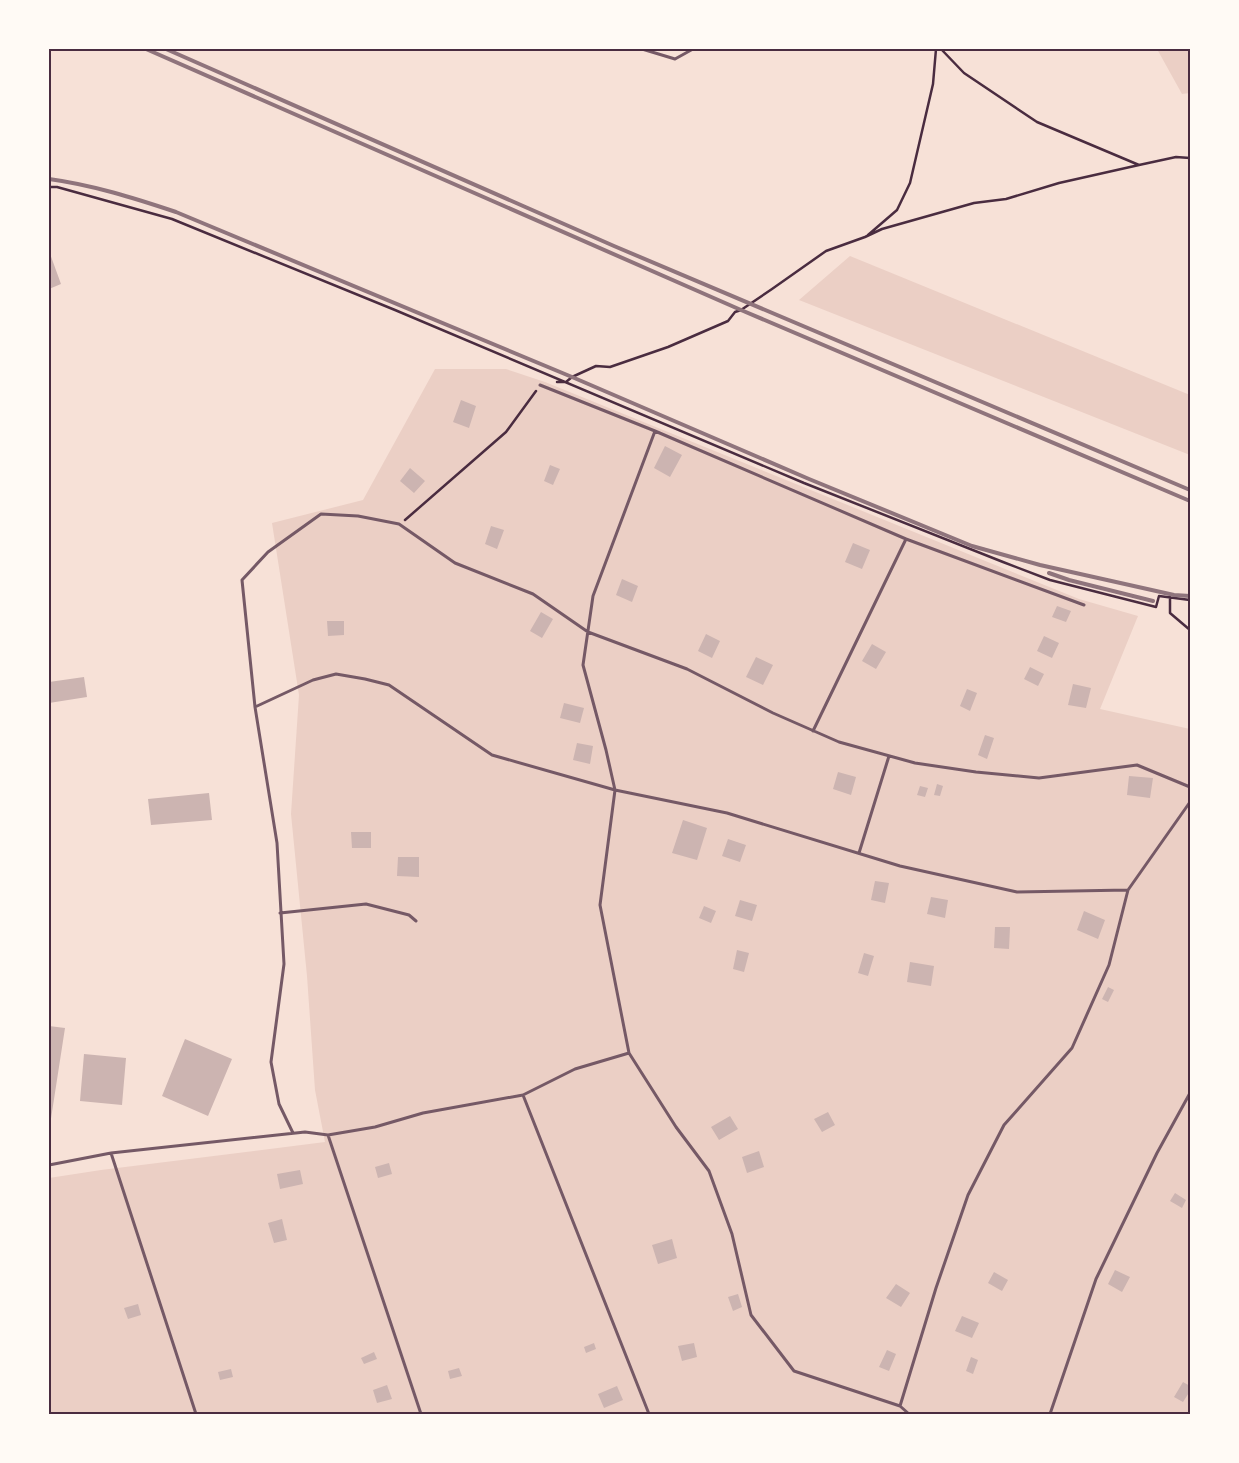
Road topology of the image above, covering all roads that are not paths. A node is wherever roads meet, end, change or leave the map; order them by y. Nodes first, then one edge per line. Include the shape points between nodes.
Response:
1 (642, 49) edge
2 (693, 49) edge
3 (540, 385) road end
4 (655, 431) junction
5 (906, 539) junction
6 (1084, 605) dead end
7 (588, 632) junction
8 (255, 707) junction
9 (813, 731) junction
10 (889, 756) junction
11 (1190, 787) edge
12 (616, 790) junction
13 (1190, 802) edge
14 (859, 854) junction
15 (1128, 890) junction
16 (280, 913) junction
17 (416, 921) dead end
18 (629, 1053) junction
19 (1190, 1093) edge
20 (523, 1095) junction
21 (293, 1133) junction
22 (328, 1135) junction
23 (111, 1153) junction
24 (49, 1165) edge
25 (900, 1406) junction
26 (196, 1414) edge
27 (421, 1414) edge
28 (649, 1414) edge
29 (908, 1414) edge
30 (1050, 1414) edge

1 - 2 lane via 675,59
3 - 4 lane
4 - 5 lane
4 - 7 lane via 593,596
5 - 6 lane
5 - 9 lane
7 - 8 lane via 533,594 455,563 400,524 358,516 321,514 268,552 242,580
7 - 9 lane via 687,669
7 - 12 lane via 583,664
8 - 12 lane via 313,680 336,674 365,679 389,685 492,755
8 - 16 lane via 277,843
9 - 10 lane
10 - 11 lane via 976,772 1039,778 1137,765
10 - 14 lane
12 - 14 lane via 727,813
12 - 18 lane via 600,905
13 - 15 lane
14 - 15 lane via 1017,892
15 - 25 lane via 1109,966 1072,1048 1004,1125 968,1195
16 - 17 lane via 366,904 409,915
16 - 21 lane via 284,964 271,1062 279,1104
18 - 20 lane via 575,1069
18 - 25 lane via 676,1127 709,1171 732,1234 751,1315 794,1371
19 - 30 lane via 1096,1279
20 - 22 lane
20 - 28 lane
21 - 22 lane
21 - 23 lane
22 - 27 lane
23 - 24 lane
23 - 26 lane
25 - 29 lane

